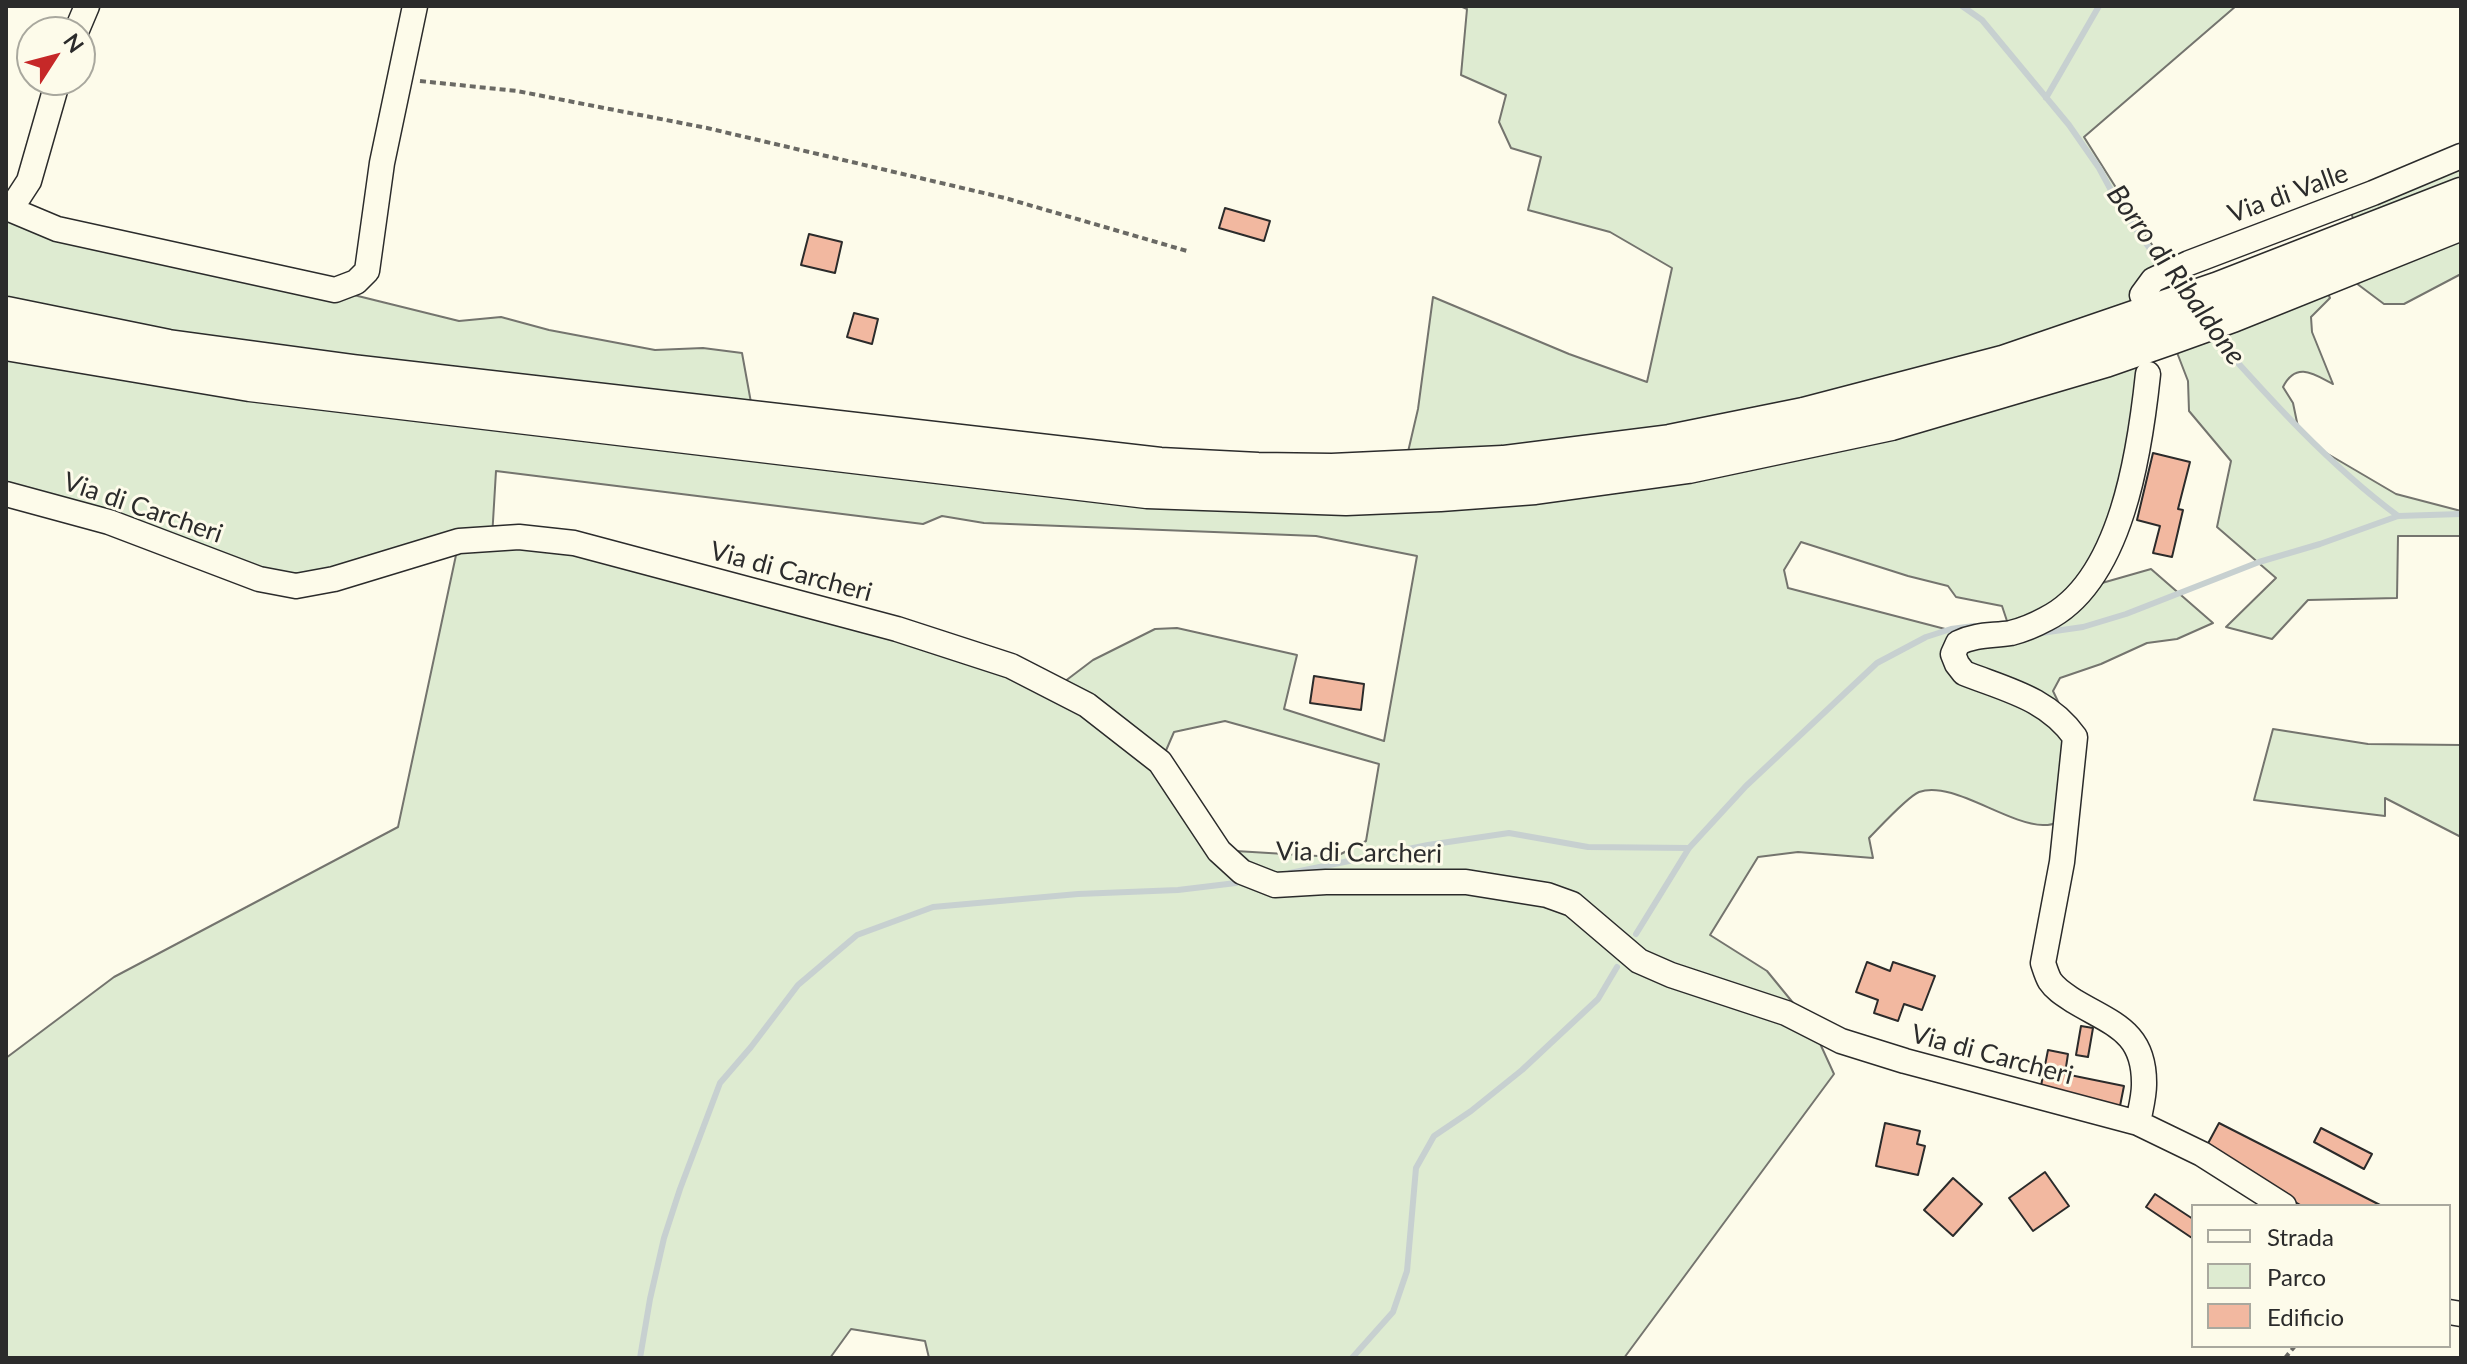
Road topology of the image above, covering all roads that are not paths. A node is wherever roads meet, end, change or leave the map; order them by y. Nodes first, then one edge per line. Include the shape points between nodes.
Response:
1 (415, 6) edge
2 (53, 96) edge
3 (2461, 156) edge
4 (2461, 195) edge
5 (6, 208) edge
6 (2461, 223) edge
7 (2159, 281) dead end
8 (6, 314) edge
9 (6, 343) edge
10 (2148, 374) dead end
11 (6, 494) edge
12 (2138, 1123) junction
13 (2281, 1204) edge

1 - 5 street via 382,163 367,271 356,282 335,290 57,229
2 - 5 street via 29,181
3 - 7 street, Via di Valle
4 - 8 highway via 2219,289 2003,363 1873,398 1670,442 1503,463 1404,469 1258,470 1144,463 353,372 168,347
6 - 9 highway via 2171,337 1891,423 1688,466 1440,494 1346,498 1147,491 265,386
10 - 12 street via 2141,438 2124,502 2106,557 2086,587 2050,618 2011,633 1972,636 1958,643 1953,654 1964,673 2030,698 2061,719 2075,737 2062,862 2043,963 2059,991 2110,1020 2139,1049 2144,1085
11 - 12 street, Via di Carcheri via 109,522 259,579 296,586 459,541 519,537 574,543 897,629 1011,666 1087,705 1160,762 1219,851 1242,872 1275,885 1466,882 1547,895 1572,904 1639,961 1786,1013 1841,1041
12 - 13 street, Via di Carcheri via 2202,1154

